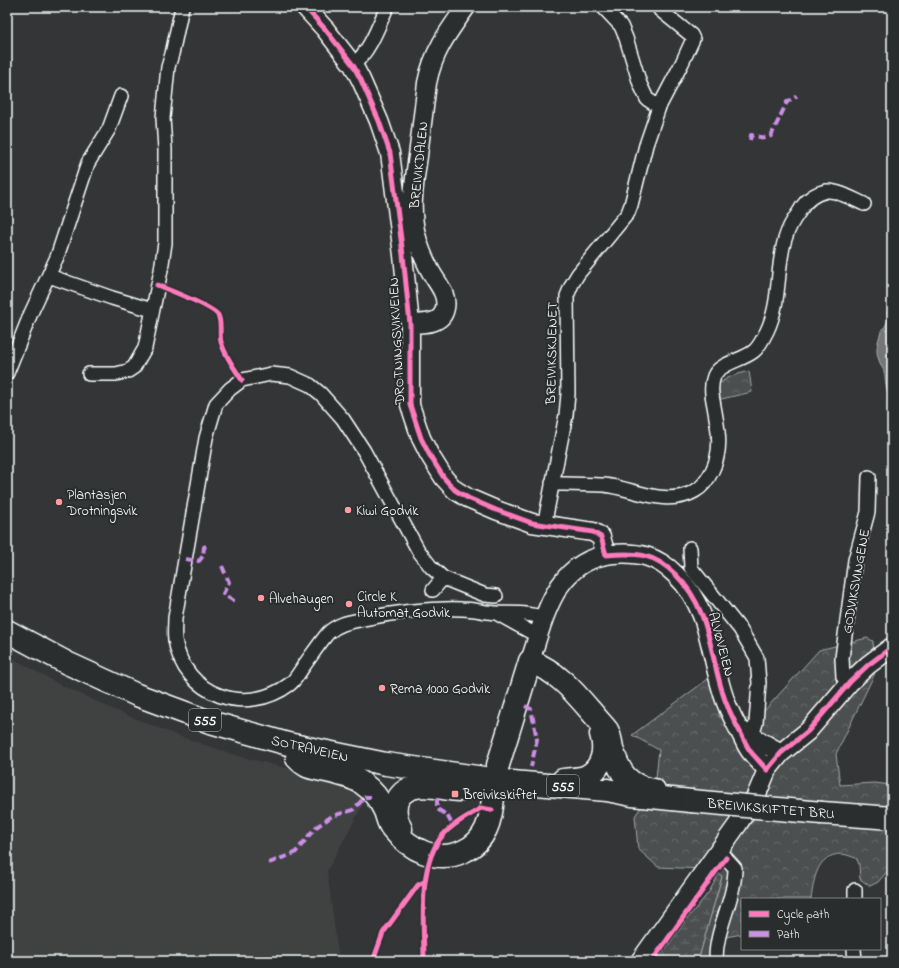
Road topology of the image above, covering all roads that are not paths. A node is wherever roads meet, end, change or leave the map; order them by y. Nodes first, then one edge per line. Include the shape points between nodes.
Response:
1 (182, 7) edge
2 (305, 7) edge
3 (387, 7) edge
4 (466, 7) edge
5 (603, 7) edge
6 (659, 7) edge
7 (353, 65) junction
8 (121, 96) dead end
9 (659, 107) junction
10 (864, 204) dead end
11 (49, 276) junction
12 (152, 310) junction
13 (410, 324) junction
14 (7, 373) edge
15 (89, 374) dead end
16 (869, 477) dead end
17 (552, 483) junction
18 (544, 526) junction
19 (690, 548) dead end
20 (606, 555) junction
21 (443, 578) junction
22 (433, 590) dead end
23 (496, 596) dead end
24 (494, 613) junction
25 (544, 618) junction
26 (7, 631) edge
27 (538, 636) junction
28 (7, 646) edge
29 (892, 647) edge
30 (527, 671) junction
31 (850, 682) junction
32 (589, 710) junction
33 (745, 736) junction
34 (780, 753) junction
35 (297, 758) junction
36 (768, 770) junction
37 (490, 782) junction
38 (645, 794) junction
39 (892, 818) edge
40 (407, 842) junction
41 (718, 852) junction
42 (854, 950) edge
43 (640, 961) edge
44 (716, 961) edge
45 (855, 961) edge

1 - 12 street via 168,67 164,100 164,243
2 - 7 main road, DROTNINGSVIKVEIEN via 325,28
3 - 7 street via 371,41
4 - 13 main road, BREIVIKDALEN via 439,46 431,67 413,194 417,237 425,260 444,293 445,308 441,317 434,322
5 - 9 street via 621,26 647,99
6 - 9 street, BREIVIKSKJENET via 693,39
7 - 13 main road, DROTNINGSVIKVEIEN via 380,121 390,153
8 - 11 street via 109,128 88,163
9 - 17 street, BREIVIKSKJENET via 628,213 578,274 567,296 568,394
10 - 17 street via 828,191 818,193 803,205 791,225 782,250 773,311 767,329 754,351 719,368 714,374 711,385 719,432 719,448 717,461 705,483 688,495 677,498 663,498 605,485
11 - 12 street
11 - 14 street
12 - 15 street via 145,348 134,367 116,374
13 - 18 main road, DROTNINGSVIKVEIEN via 410,405 428,454 455,490 496,510
16 - 31 street, GODVIKSVINGENE via 868,512 855,560 842,658 843,677
17 - 18 street, BREIVIKSKJENET
18 - 20 main road, DROTNINGSVIKVEIEN via 593,532 601,537
19 - 33 street, ALVØVEIEN via 692,568 740,628 757,658 759,683 756,723
20 - 25 main road, ALVØVEIEN via 591,559 569,573 550,600
20 - 33 main road, ALVØVEIEN via 628,553 647,556 669,568 686,584 699,605 730,715
21 - 22 street
21 - 23 street via 485,595
21 - 24 street via 418,550 364,451 343,420 310,384 290,376 271,374 245,378 216,404 206,438 176,618 175,639 179,654 199,684 213,693 228,698 245,701 257,699 292,683 334,627 391,613 420,610 463,609
24 - 25 street via 525,614
24 - 27 street
25 - 27 main road, ALVØVEIEN
26 - 37 highway, SOTRAVEIEN / 555 via 67,663 137,695 250,734 352,758
27 - 30 main road, ALVØVEIEN
28 - 35 highway, SOTRAVEIEN / 555 via 89,688 162,719 250,748
29 - 31 main road
30 - 32 highway, 555
30 - 37 highway, 555
31 - 34 main road via 808,731
32 - 37 highway, 555 via 603,741 600,763 592,772 584,777 568,779 513,776
32 - 38 highway, 555 via 608,732 615,759 622,773
33 - 34 main road
33 - 36 main road, ALVØVEIEN via 750,751
34 - 36 main road
35 - 37 highway, SOTRAVEIEN / 555 via 394,776
35 - 40 highway, 555 via 308,767 345,776 361,783 377,797 391,827
36 - 41 main road via 756,796
37 - 38 highway, SOTRAVEIEN / 555 via 608,797
37 - 40 highway, 555 via 490,819 478,841 466,850 437,857 421,852
37 - 40 highway, 555 via 461,790 409,788 399,798 395,812 396,820
38 - 39 highway, BREIVIKSKIFTET BRU / 555, bridge via 691,801
41 - 43 main road
41 - 44 street via 735,868 735,880 717,945
42 - 45 street

